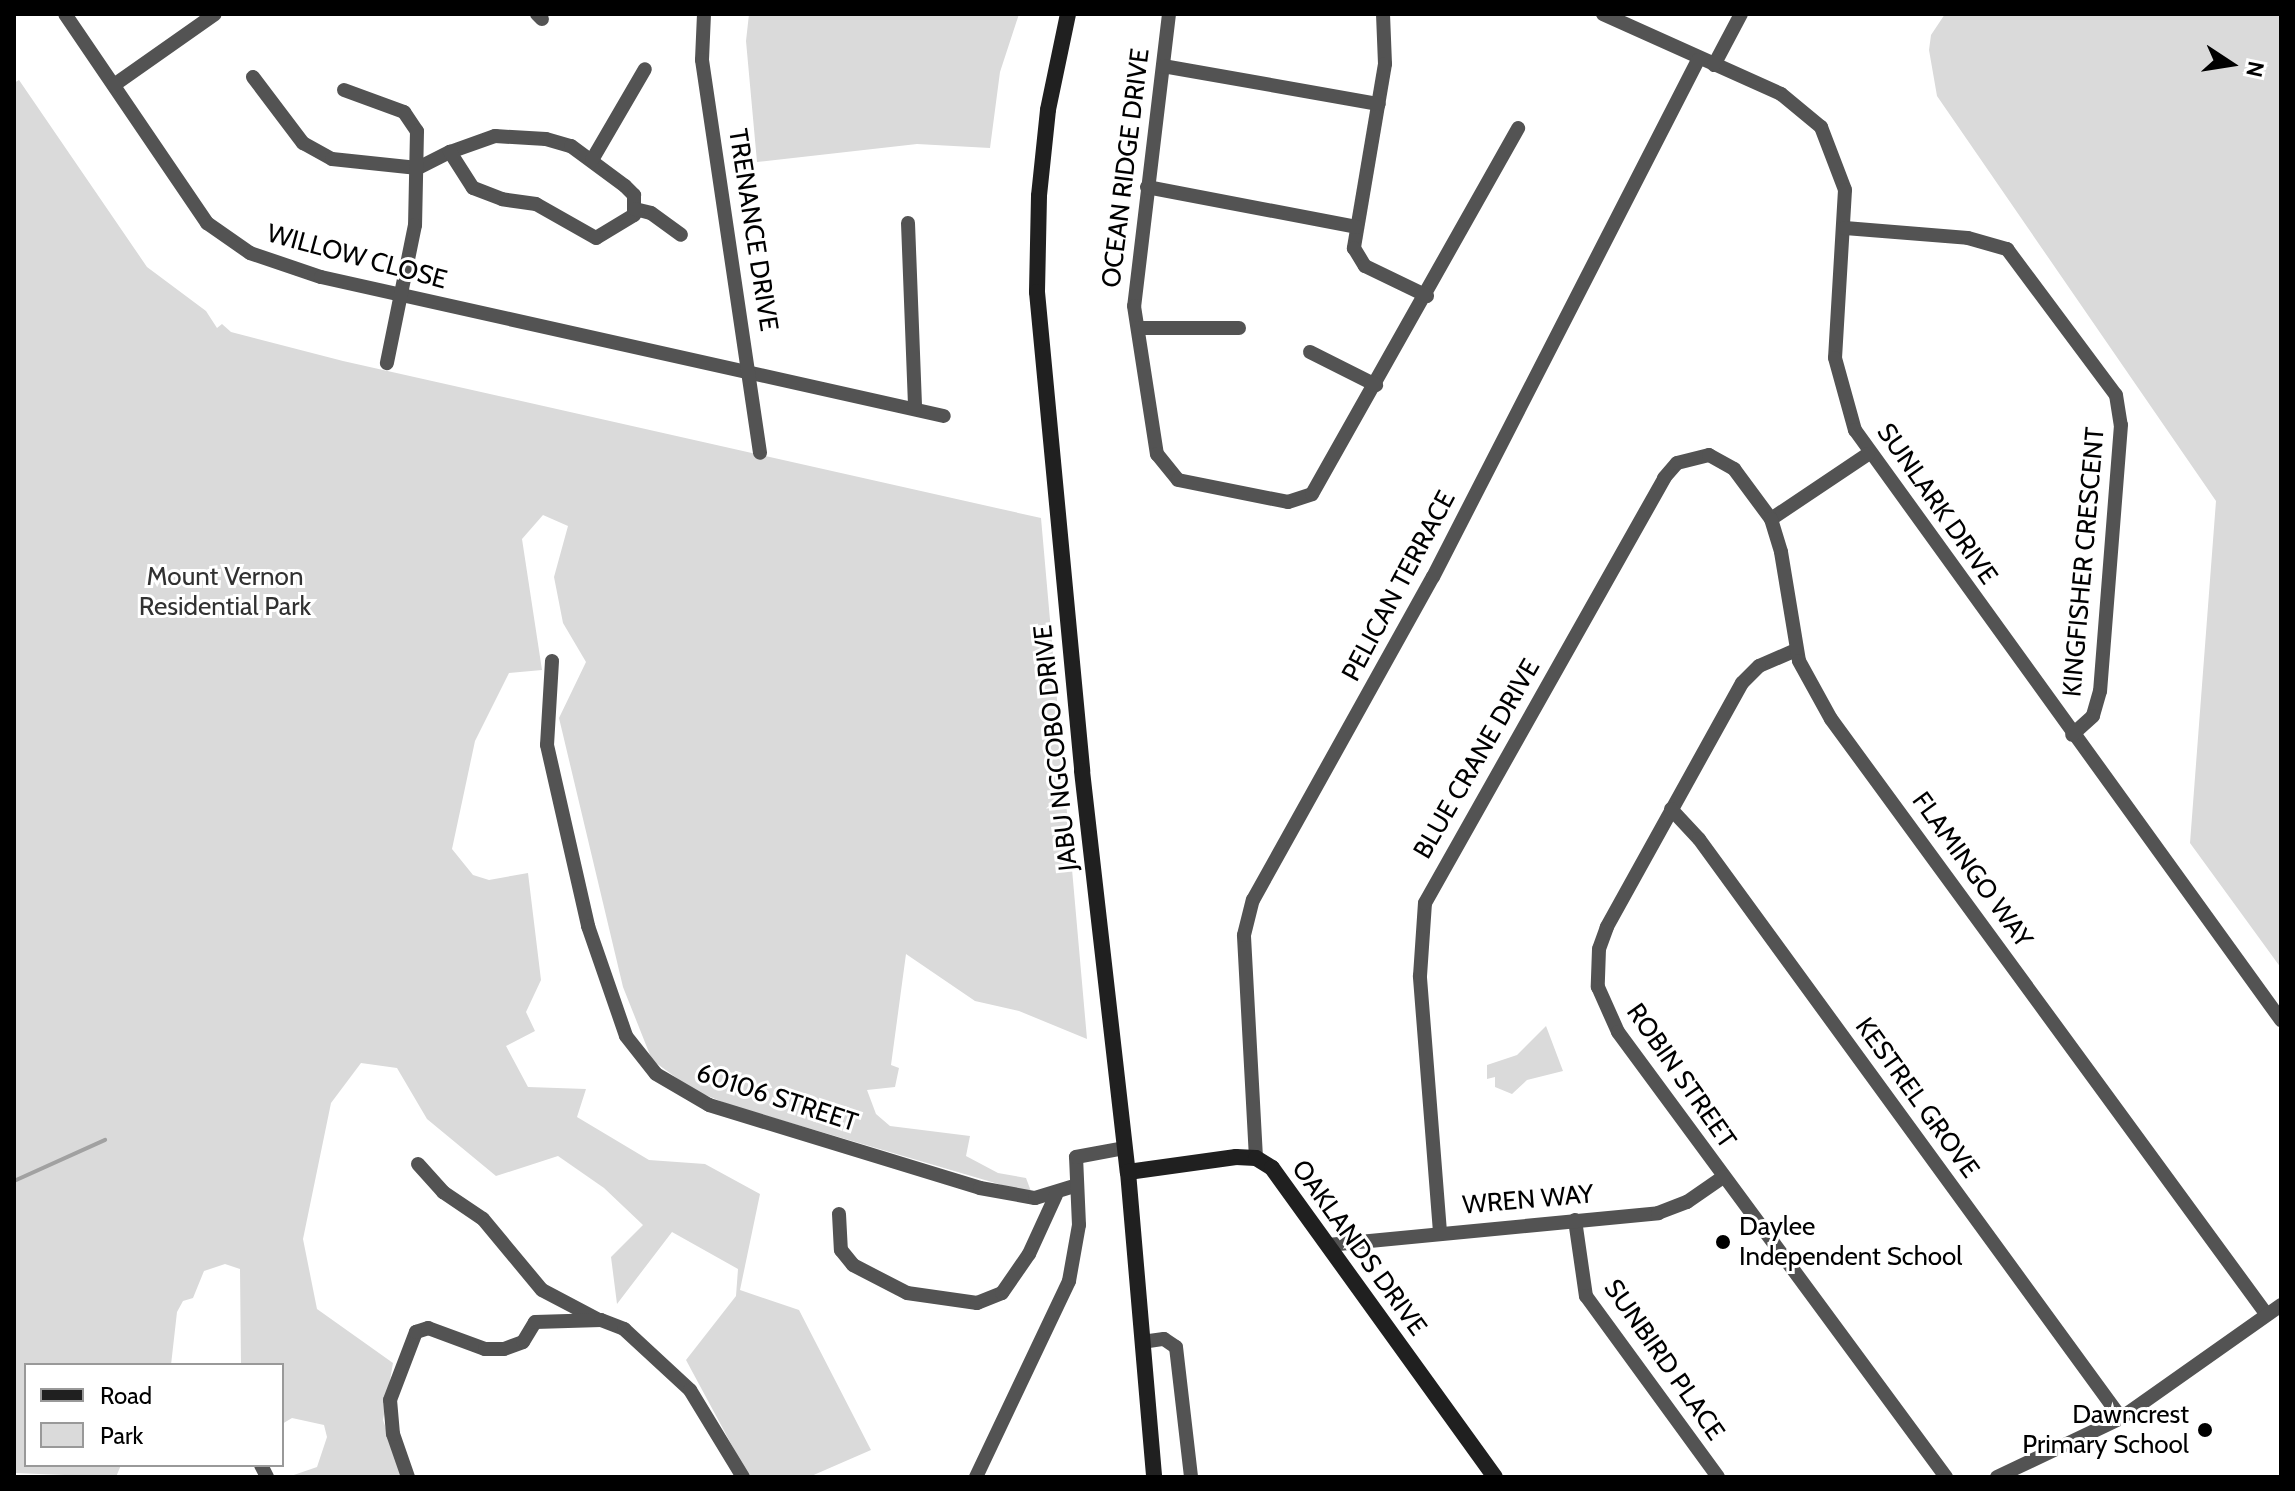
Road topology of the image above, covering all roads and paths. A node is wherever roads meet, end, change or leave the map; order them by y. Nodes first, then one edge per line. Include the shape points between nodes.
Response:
1 (65, 14) edge
2 (215, 14) edge
3 (704, 14) edge
4 (1068, 14) edge
5 (1169, 14) edge
6 (1383, 14) edge
7 (1603, 14) edge
8 (1741, 14) edge
9 (1698, 60) junction
10 (1714, 65) junction
11 (1163, 66) junction
12 (645, 69) dead end
13 (253, 77) dead end
14 (114, 85) junction
15 (344, 90) dead end
16 (1379, 104) junction
17 (1518, 128) dead end
18 (450, 152) junction
19 (592, 160) junction
20 (418, 168) junction
21 (1147, 187) junction
22 (635, 209) junction
23 (908, 223) dead end
24 (1356, 227) junction
25 (1845, 228) junction
26 (681, 235) dead end
27 (401, 295) junction
28 (1427, 296) junction
29 (1139, 328) junction
30 (1239, 328) dead end
31 (1310, 352) dead end
32 (387, 363) dead end
33 (751, 372) junction
34 (1376, 385) junction
35 (915, 406) junction
36 (944, 416) dead end
37 (760, 453) dead end
38 (1868, 454) junction
39 (1771, 519) junction
40 (1796, 650) junction
41 (552, 661) dead end
42 (2072, 735) junction
43 (1671, 809) junction
44 (2281, 1020) edge
45 (1125, 1148) junction
46 (1256, 1158) junction
47 (418, 1164) dead end
48 (1128, 1172) junction
49 (1723, 1177) junction
50 (1074, 1186) junction
51 (1056, 1195) junction
52 (839, 1214) dead end
53 (1575, 1220) junction
54 (1440, 1232) junction
55 (1328, 1245) junction
56 (2281, 1305) edge
57 (2267, 1315) junction
58 (601, 1320) junction
59 (1142, 1342) junction
60 (2121, 1418) junction
61 (408, 1477) edge
62 (743, 1477) edge
63 (976, 1477) edge
64 (1154, 1477) edge
65 (1191, 1477) edge
66 (1495, 1477) edge
67 (1718, 1477) edge
68 (1946, 1477) edge
69 (1997, 1477) edge

1 - 14 street, WILLOW CLOSE
2 - 14 street
3 - 33 street, TRENANCE DRIVE via 702,60
4 - 45 main road, JABU NGCOBO DRIVE via 1042,168 1037,292 1082,771
5 - 11 street, OCEAN RIDGE DRIVE
6 - 16 street via 1387,43
7 - 9 street, SUNLARK DRIVE
8 - 10 street
9 - 10 street, SUNLARK DRIVE
9 - 46 street, PELICAN TERRACE via 1433,577 1253,900 1244,935
10 - 25 street, SUNLARK DRIVE via 1781,94 1821,127 1841,170
11 - 16 street
11 - 21 street, OCEAN RIDGE DRIVE
12 - 19 street
13 - 20 street via 303,143 332,159
14 - 27 street, WILLOW CLOSE via 198,211 222,237 282,268
15 - 20 street via 404,112 417,131
16 - 24 street
17 - 28 street, OCEAN RIDGE DRIVE
18 - 19 street via 495,136 522,135 571,146
18 - 20 street
18 - 22 street via 465,178 484,194 536,204 596,238 610,234
19 - 22 street via 634,195
20 - 27 street via 415,225
21 - 24 street
21 - 29 street, OCEAN RIDGE DRIVE via 1134,276
22 - 26 street via 651,213
23 - 35 street
24 - 28 street via 1354,248 1365,266
25 - 38 street, SUNLARK DRIVE via 1835,358 1846,409
25 - 42 street, KINGFISHER CRESCENT via 1968,238 2007,249 2116,395 2121,425 2100,691 2093,716
27 - 32 street
27 - 33 street, WILLOW CLOSE
28 - 34 street, OCEAN RIDGE DRIVE
29 - 30 street
29 - 34 street, OCEAN RIDGE DRIVE via 1157,454 1178,480 1195,485 1302,501 1325,479
31 - 34 street
33 - 35 street, WILLOW CLOSE
33 - 37 street, TRENANCE DRIVE
35 - 36 street, WILLOW CLOSE
38 - 39 street
38 - 42 street, SUNLARK DRIVE
39 - 40 street, FLAMINGO WAY
39 - 54 street, BLUE CRANE DRIVE via 1747,483 1722,461 1698,455 1669,472 1432,887 1419,945
40 - 43 street, ROBIN STREET via 1749,674
40 - 57 street, FLAMINGO WAY via 1831,719
41 - 51 street, 60106 STREET via 547,745 588,926 626,1036 656,1074 709,1105 980,1188 1015,1197
42 - 44 street, SUNLARK DRIVE
43 - 49 street, ROBIN STREET via 1607,927 1599,949 1598,987 1618,1032
43 - 60 street, KESTREL GROVE via 1699,839
45 - 48 main road, JABU NGCOBO DRIVE
45 - 50 street via 1076,1157
46 - 48 main road, OAKLANDS DRIVE
46 - 55 main road, OAKLANDS DRIVE via 1272,1168
47 - 58 street via 443,1192 483,1219 542,1290
48 - 59 main road, JABU NGCOBO DRIVE
49 - 53 street, WREN WAY via 1674,1208
49 - 68 street, ROBIN STREET
50 - 51 street, 60106 STREET
50 - 63 street via 1079,1225 1069,1281
51 - 52 street via 1029,1254 1002,1293 977,1303 907,1293 853,1265 841,1250
53 - 54 street, WREN WAY
53 - 67 street, SUNBIRD PLACE via 1586,1296
54 - 55 street, WREN WAY
55 - 66 main road, OAKLANDS DRIVE
56 - 57 street
57 - 60 street
58 - 61 street via 535,1322 523,1342 504,1349 485,1349 428,1328 416,1332 390,1400 393,1434
58 - 62 street via 646,1346 690,1390
59 - 64 main road, JABU NGCOBO DRIVE
59 - 65 street via 1164,1339 1176,1347
60 - 69 street

